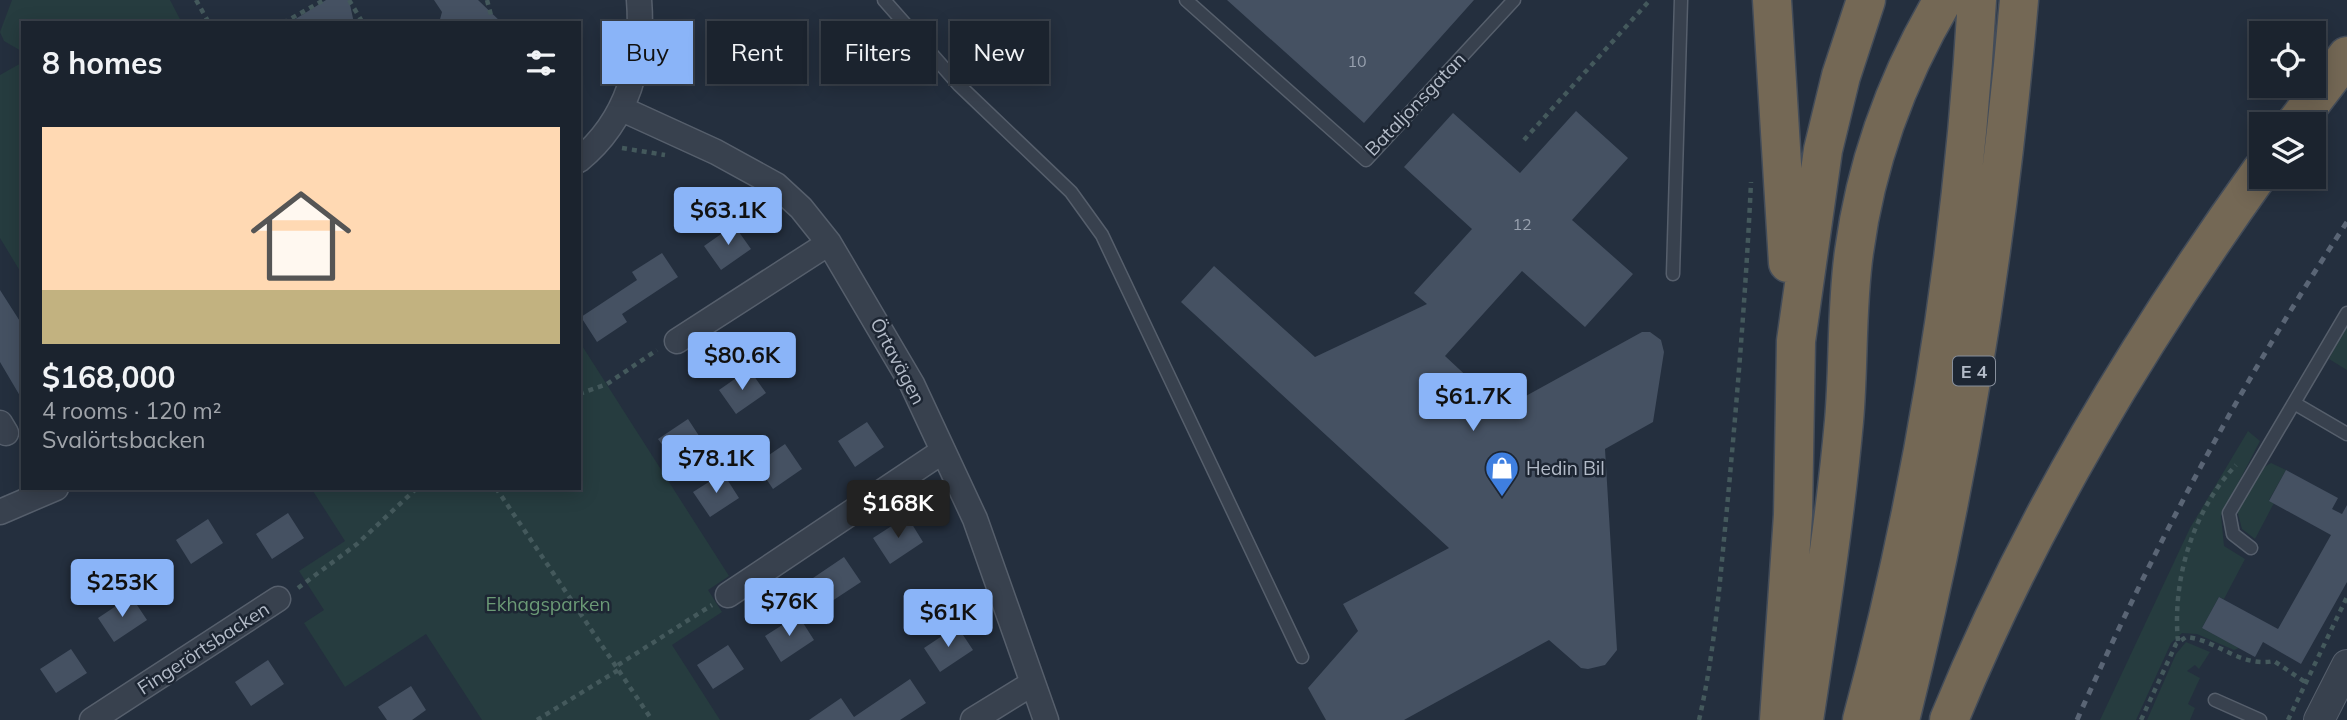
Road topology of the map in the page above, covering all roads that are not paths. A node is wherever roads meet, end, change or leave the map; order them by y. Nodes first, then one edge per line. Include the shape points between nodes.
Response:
1 (639, 0) edge
2 (884, 0) edge
3 (1186, 0) edge
4 (1514, 0) edge
5 (1681, 0) edge
6 (1772, 0) edge
7 (1866, 0) edge
8 (1943, 0) edge
9 (1976, 0) edge
10 (2019, 0) edge
11 (2347, 56) edge
12 (622, 109) junction
13 (2304, 112) edge
14 (581, 158) edge
15 (2249, 188) edge
16 (829, 243) junction
17 (1673, 274) dead end
18 (2347, 313) edge
19 (677, 341) road end
20 (1796, 341) junction
21 (2294, 402) junction
22 (1844, 421) junction
23 (2347, 434) edge
24 (943, 451) junction
25 (51, 490) edge
26 (0, 512) edge
27 (2251, 548) dead end
28 (728, 595) road end
29 (278, 598) dead end
30 (1302, 657) dead end
31 (2347, 665) edge
32 (1033, 682) junction
33 (2215, 699) dead end
34 (92, 720) edge
35 (973, 720) edge
36 (1046, 720) edge
37 (1779, 720) edge
38 (1804, 720) edge
39 (1831, 720) edge
40 (1862, 720) edge
41 (1900, 720) edge
42 (1949, 720) edge
43 (2260, 720) edge
44 (2319, 720) edge

1 - 12 street via 642,35
2 - 30 lane via 959,85 1071,192 1102,235
3 - 4 lane, Bataljonsgatan via 1366,160
5 - 17 lane
6 - 20 highway
7 - 20 highway via 1823,150
8 - 22 highway via 1889,111 1867,184 1854,253
9 - 40 highway, E 4 via 1957,216 1929,412
10 - 41 highway, E 4 via 1985,307 1959,459
11 - 13 highway
12 - 14 street
12 - 16 street, Örtavägen via 776,185 802,208
15 - 42 highway via 2183,284 2074,461 2007,589
16 - 19 street
16 - 24 street, Örtavägen via 912,384
18 - 21 lane
20 - 37 highway via 1794,503
21 - 23 lane
21 - 27 lane via 2229,513 2233,534
22 - 38 highway
22 - 39 highway via 1846,563
24 - 28 street
24 - 32 street, Örtavägen via 975,519
25 - 26 street
29 - 34 street, Fingerörtsbacken
31 - 44 street
32 - 35 street
32 - 36 street, Örtavägen
33 - 43 lane

